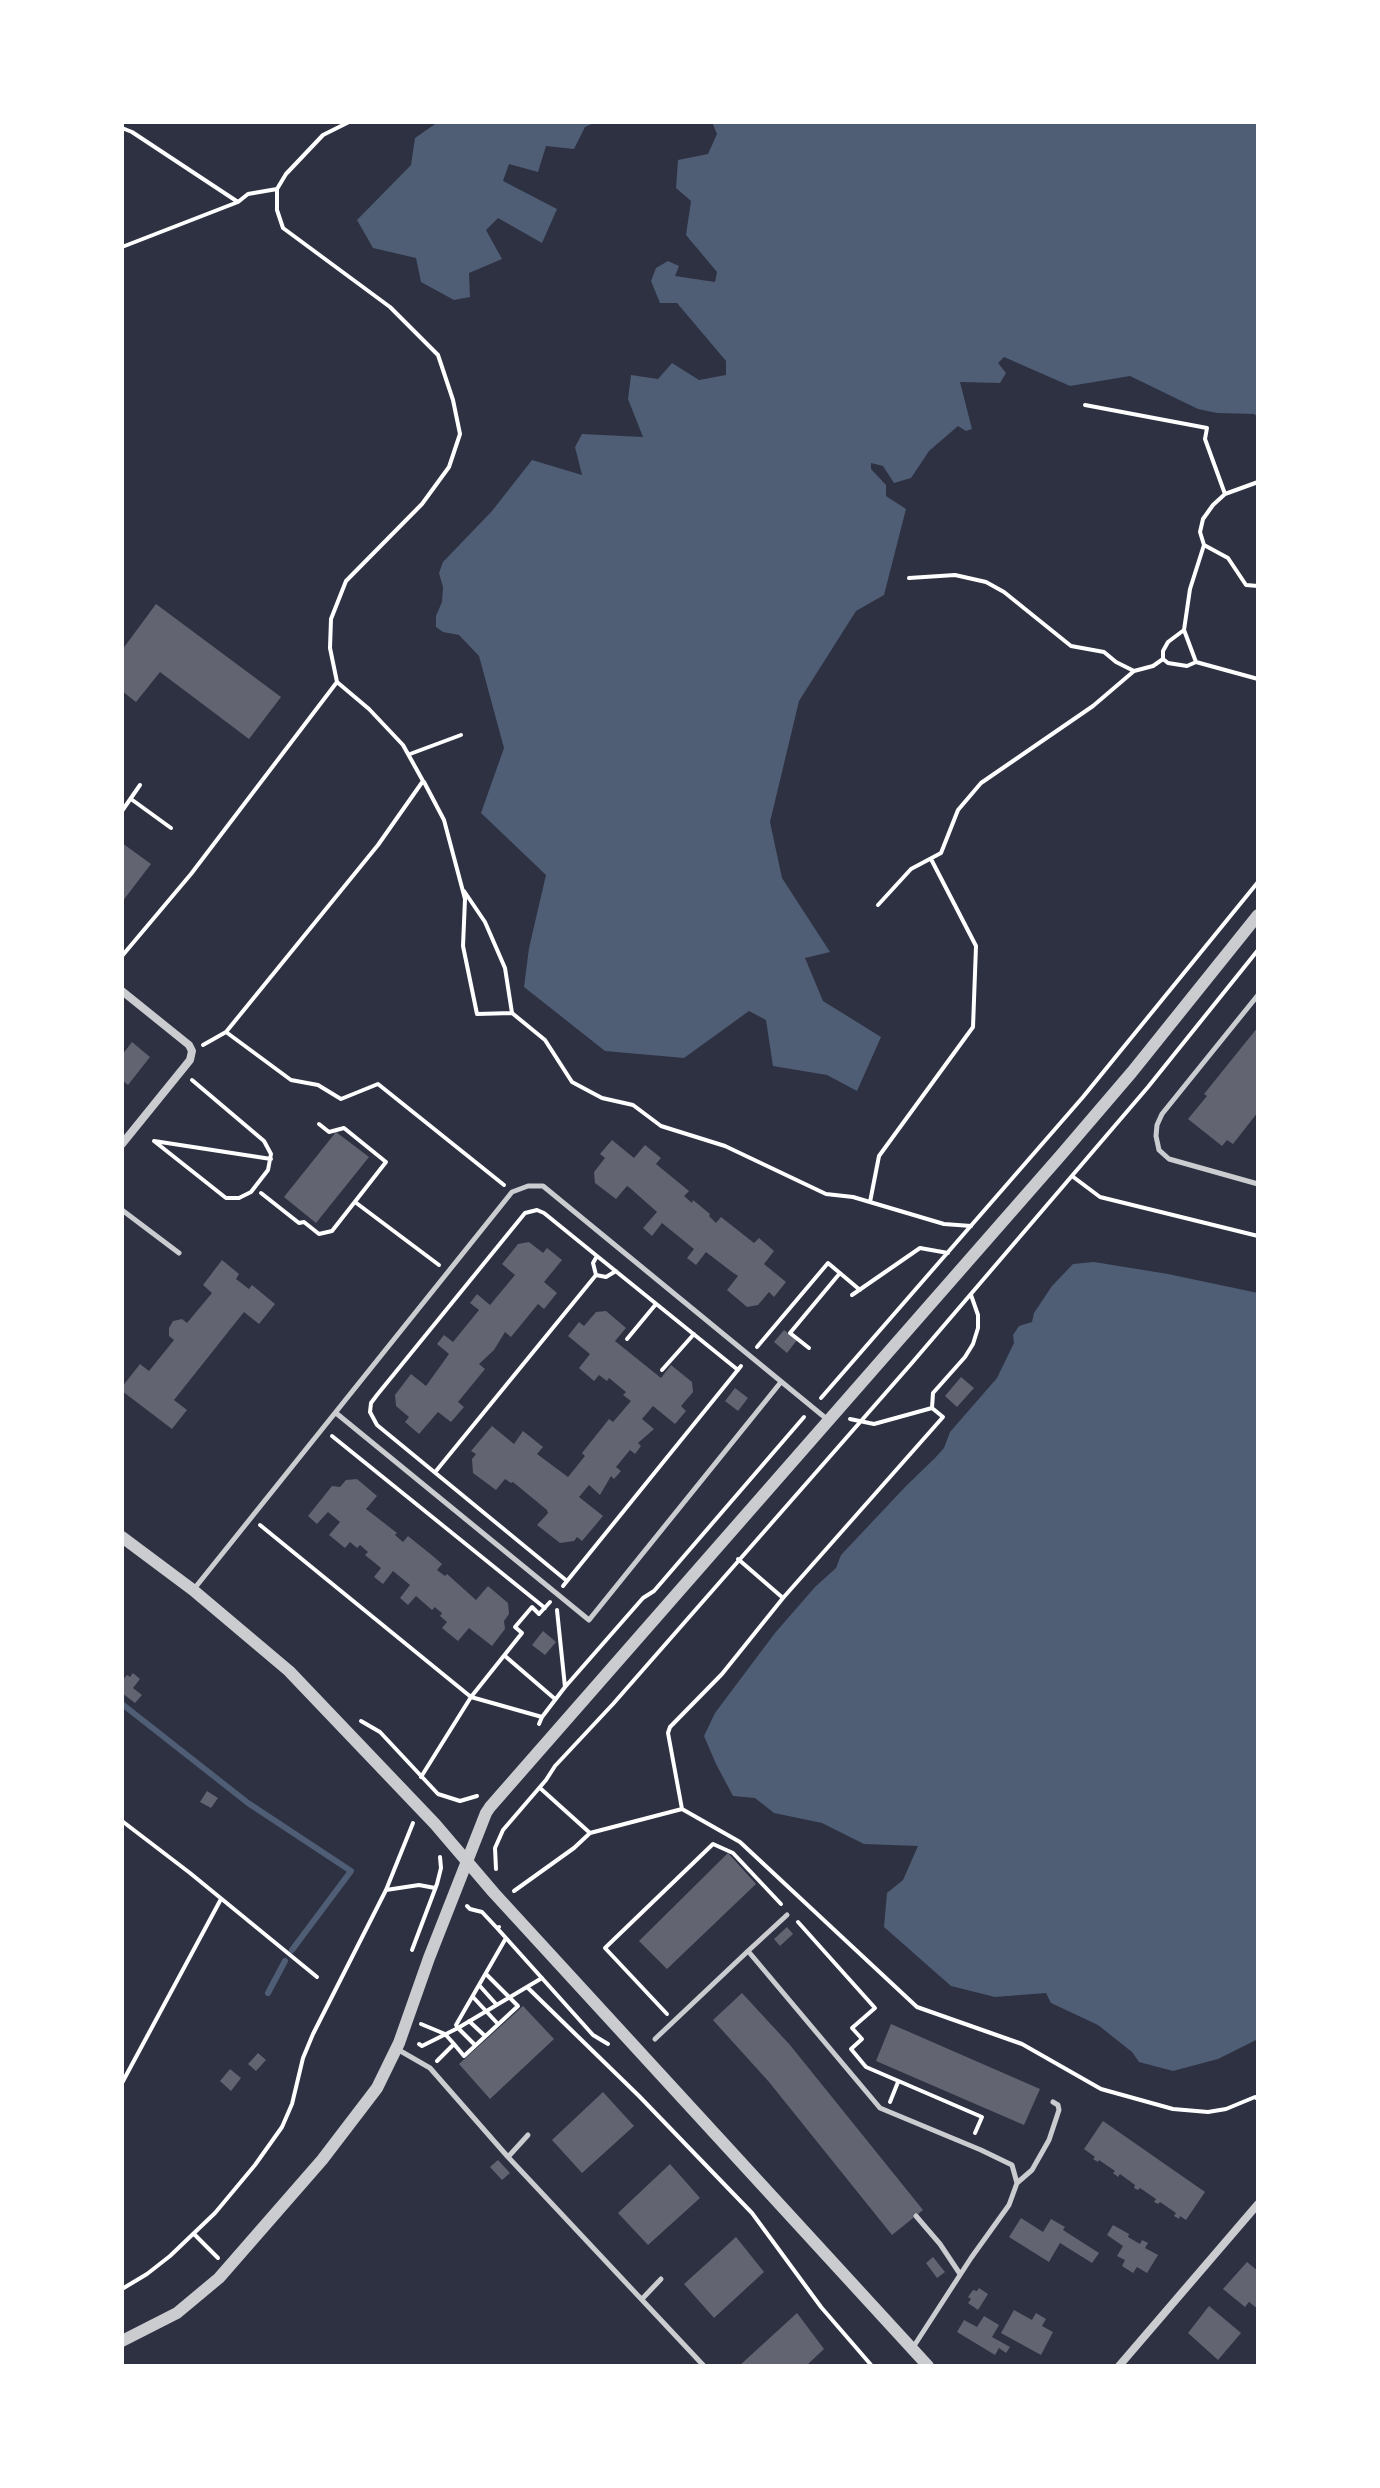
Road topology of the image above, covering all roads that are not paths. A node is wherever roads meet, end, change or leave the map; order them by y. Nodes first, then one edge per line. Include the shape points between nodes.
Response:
1 (1258, 915) edge
2 (122, 991) edge
3 (1258, 995) edge
4 (122, 1144) edge
5 (1258, 1184) edge
6 (122, 1210) edge
7 (179, 1253) dead end
8 (781, 1382) junction
9 (336, 1413) junction
10 (829, 1421) junction
11 (122, 1537) edge
12 (193, 1590) junction
13 (466, 1862) junction
14 (787, 1915) dead end
15 (748, 1951) junction
16 (655, 2039) dead end
17 (396, 2049) junction
18 (1053, 2102) dead end
19 (528, 2135) dead end
20 (508, 2157) junction
21 (1017, 2183) junction
22 (1258, 2204) edge
23 (916, 2216) dead end
24 (960, 2274) junction
25 (661, 2279) dead end
26 (642, 2299) junction
27 (122, 2341) edge
28 (912, 2350) junction
29 (704, 2366) edge
30 (928, 2366) edge
31 (1119, 2366) edge

1 - 10 street via 1112,1096
2 - 4 street via 192,1051
3 - 5 lane via 1162,1114 1156,1136 1159,1150 1179,1164
6 - 7 lane
8 - 9 lane via 543,1186 528,1186 512,1192
8 - 9 lane via 589,1620
8 - 10 lane
9 - 12 lane
10 - 13 street via 490,1807
11 - 12 street
12 - 13 street via 289,1671
13 - 17 street
13 - 28 street
14 - 15 lane
15 - 16 lane
15 - 21 lane via 880,2108 1012,2165
17 - 20 lane via 430,2068
17 - 27 street via 353,2122 228,2267 177,2313
18 - 21 lane via 1059,2110 1049,2140 1032,2170
19 - 20 lane
20 - 26 lane
21 - 24 lane via 1009,2205
22 - 31 street
23 - 24 lane
24 - 28 lane
25 - 26 lane
26 - 29 lane
28 - 30 street

